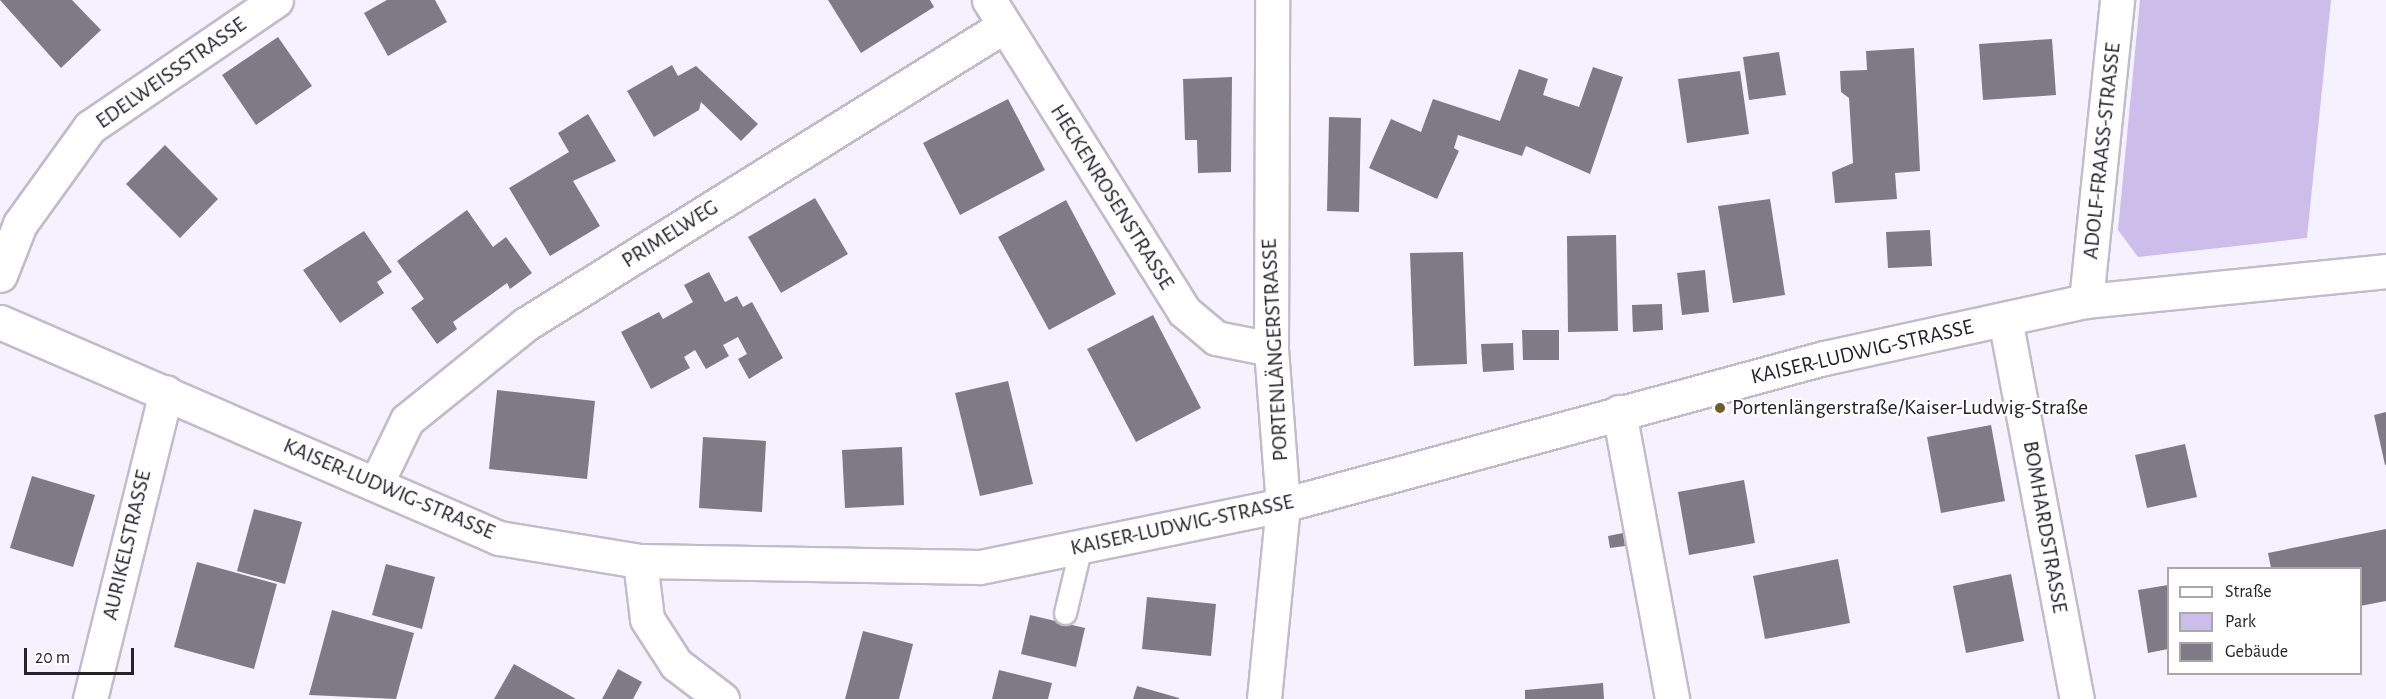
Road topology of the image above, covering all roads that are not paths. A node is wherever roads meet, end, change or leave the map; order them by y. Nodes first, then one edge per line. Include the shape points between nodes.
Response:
1 (276, 0) edge
2 (1272, 0) edge
3 (2118, 0) edge
4 (996, 13) edge
5 (2386, 271) edge
6 (0, 275) edge
7 (2086, 301) junction
8 (2005, 319) junction
9 (0, 321) edge
10 (1271, 349) junction
11 (166, 392) junction
12 (1619, 412) junction
13 (376, 484) junction
14 (1283, 505) junction
15 (1081, 546) junction
16 (640, 561) junction
17 (1065, 613) dead end
18 (90, 699) edge
19 (722, 699) edge
20 (1264, 699) edge
21 (1672, 699) edge
22 (2077, 699) edge

1 - 6 street, EDELWEISSSTRASSE via 90,127 20,224
2 - 10 street, PORTENLÄNGERSTRASSE
3 - 7 street, ADOLF-FRAASS-STRASSE
4 - 10 street, HECKENROSENSTRASSE via 1184,311 1216,338
4 - 13 street, PRIMELWEG via 526,324 406,420
5 - 7 street, KAISER-LUDWIG-STRASSE
7 - 8 street, KAISER-LUDWIG-STRASSE
8 - 12 street, KAISER-LUDWIG-STRASSE via 1824,358
8 - 22 street, BOMHARDSTRASSE
9 - 11 street, KAISER-LUDWIG-STRASSE
10 - 14 street, PORTENLÄNGERSTRASSE
11 - 13 street, KAISER-LUDWIG-STRASSE
11 - 18 street, AURIKELSTRASSE
12 - 14 street, KAISER-LUDWIG-STRASSE
12 - 21 street
13 - 16 street, KAISER-LUDWIG-STRASSE via 500,538
14 - 15 street, KAISER-LUDWIG-STRASSE
14 - 20 street, PORTENLÄNGERSTRASSE
15 - 16 street, KAISER-LUDWIG-STRASSE via 980,567
15 - 17 lane
16 - 19 street via 647,619 676,663

